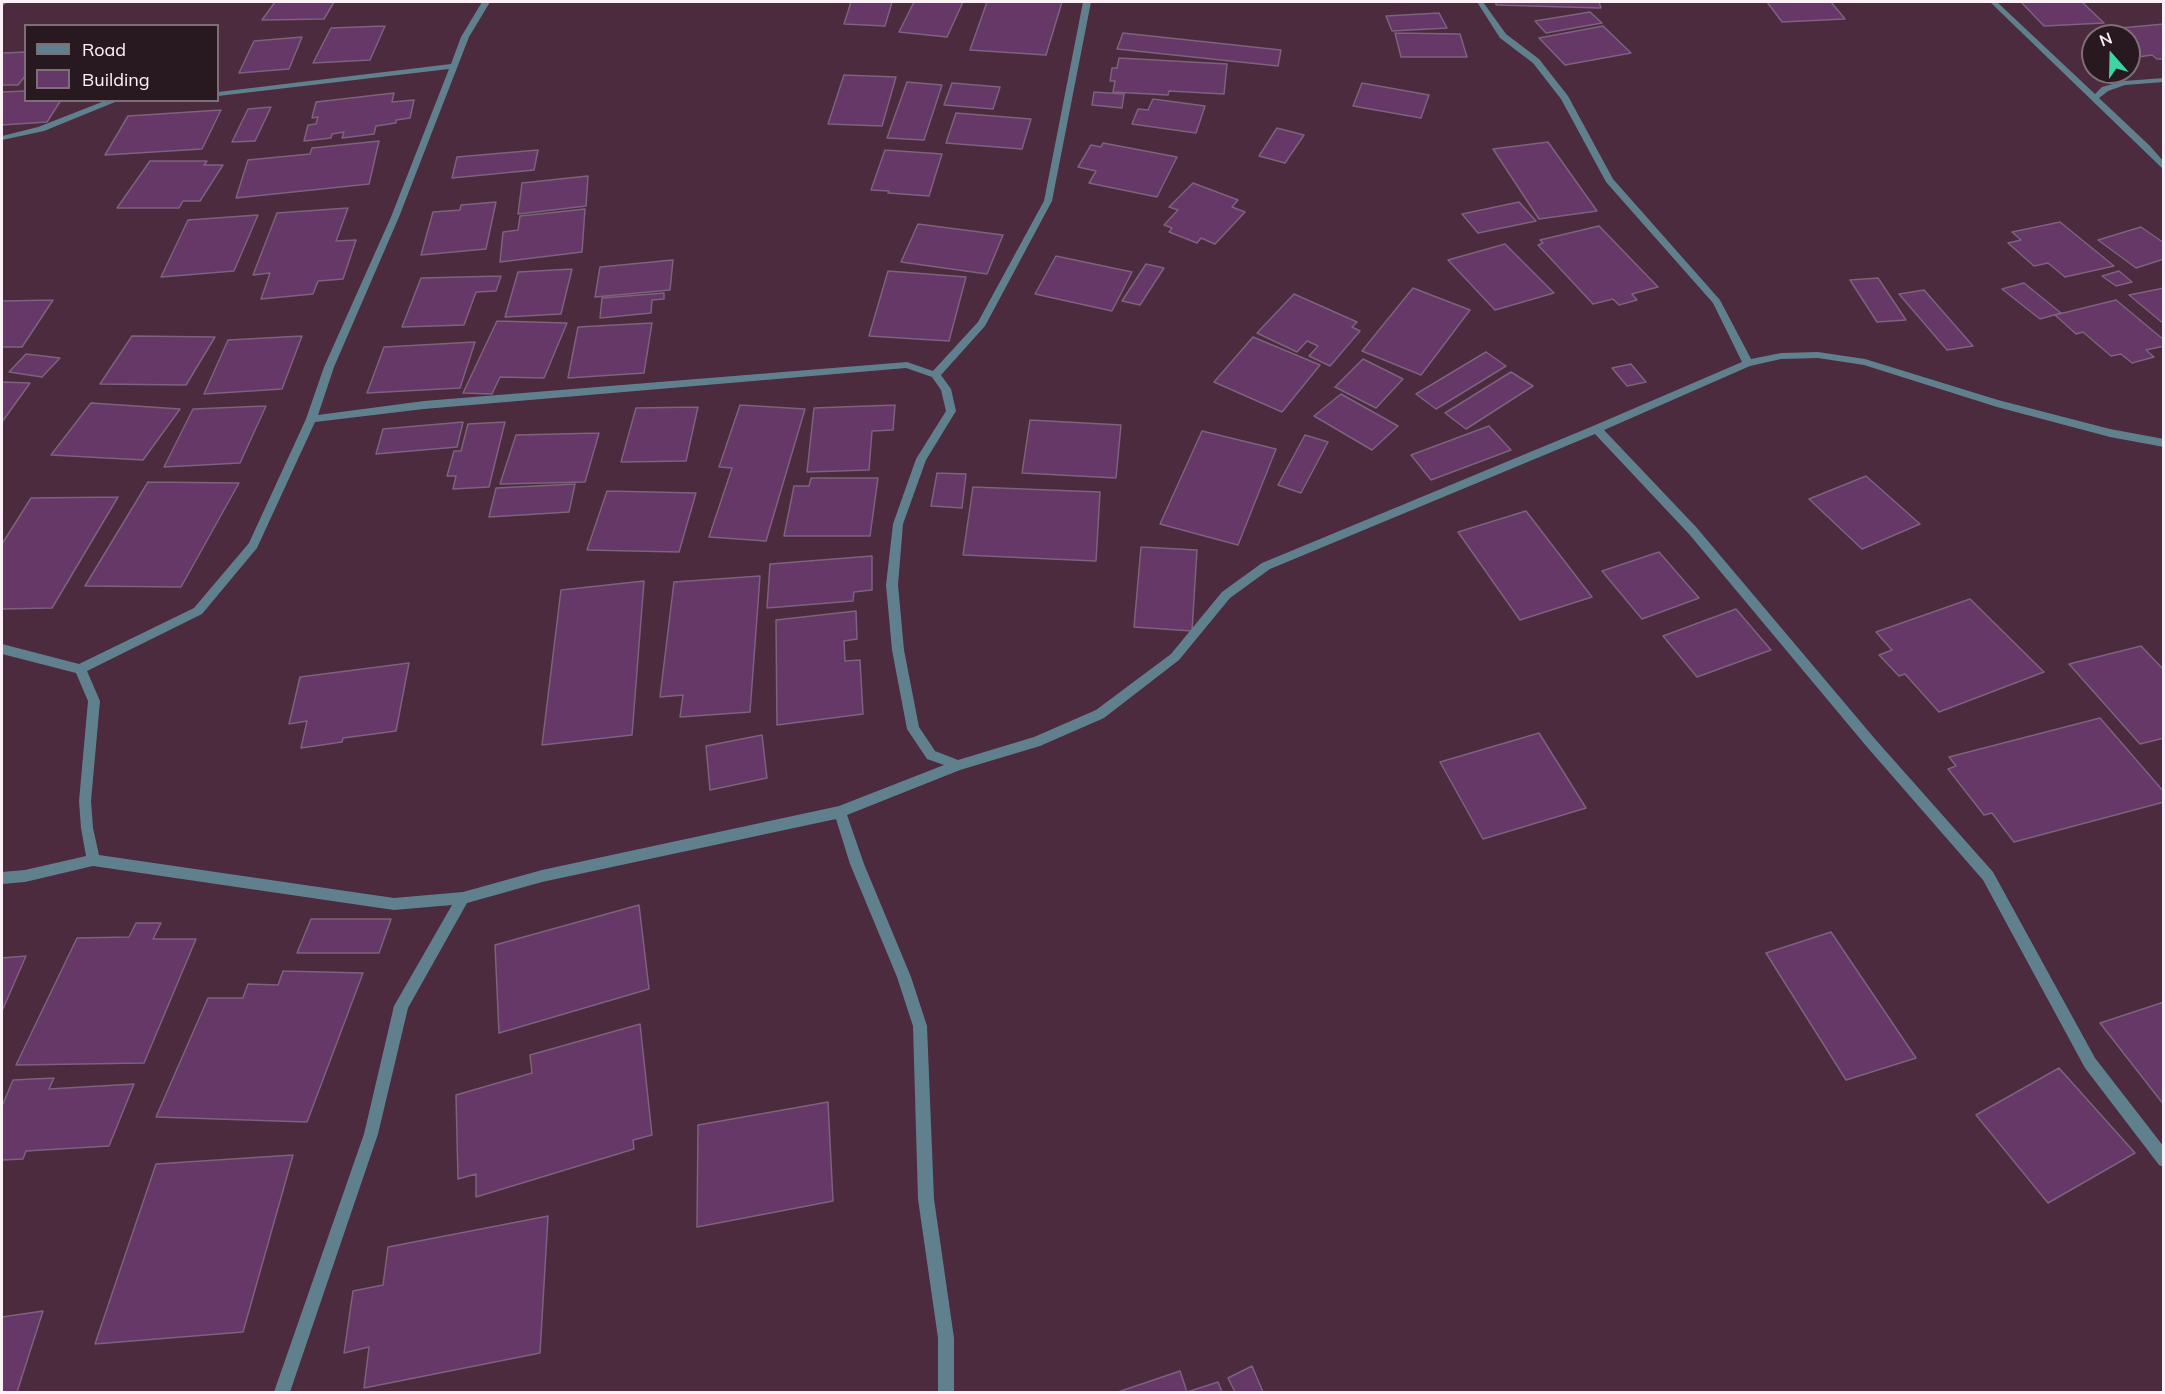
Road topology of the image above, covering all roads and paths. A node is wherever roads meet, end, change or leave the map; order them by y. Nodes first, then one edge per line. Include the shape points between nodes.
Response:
1 (486, 2) edge
2 (1086, 2) edge
3 (1480, 2) edge
4 (1993, 2) edge
5 (453, 66) junction
6 (2163, 80) edge
7 (219, 94) edge
8 (2095, 98) junction
9 (111, 102) edge
10 (2, 138) edge
11 (2163, 168) edge
12 (1748, 363) junction
13 (935, 375) junction
14 (311, 419) junction
15 (1597, 429) junction
16 (2163, 443) edge
17 (2, 649) edge
18 (80, 669) junction
19 (958, 765) junction
20 (840, 812) junction
21 (93, 860) junction
22 (2, 879) edge
23 (463, 898) junction
24 (2163, 1160) edge
25 (282, 1392) edge
26 (946, 1392) edge

1 - 5 street
2 - 13 street via 1048,201 982,324
3 - 12 street via 1503,36 1536,61 1564,98 1609,180 1717,302
4 - 8 street
5 - 7 street
5 - 14 street
6 - 8 street via 2124,83 2105,89
8 - 11 street
9 - 10 street via 41,129
12 - 15 street
12 - 16 street via 1781,356 1818,355 1864,362 1997,403
13 - 14 street via 908,365 424,405
13 - 19 street via 946,389 951,411 921,459 898,524 892,585 898,650 913,729 931,754
14 - 18 street via 253,544 198,611
15 - 19 street via 1266,566 1226,595 1175,657 1100,714 1036,742
15 - 24 street via 1693,531 1988,876 2090,1063
17 - 18 street
18 - 21 street via 94,701 85,801
19 - 20 street
20 - 23 street via 542,876
20 - 26 street via 920,1026 926,1199 946,1338
21 - 22 street
21 - 23 street via 394,904
23 - 25 street via 401,1005 371,1134

